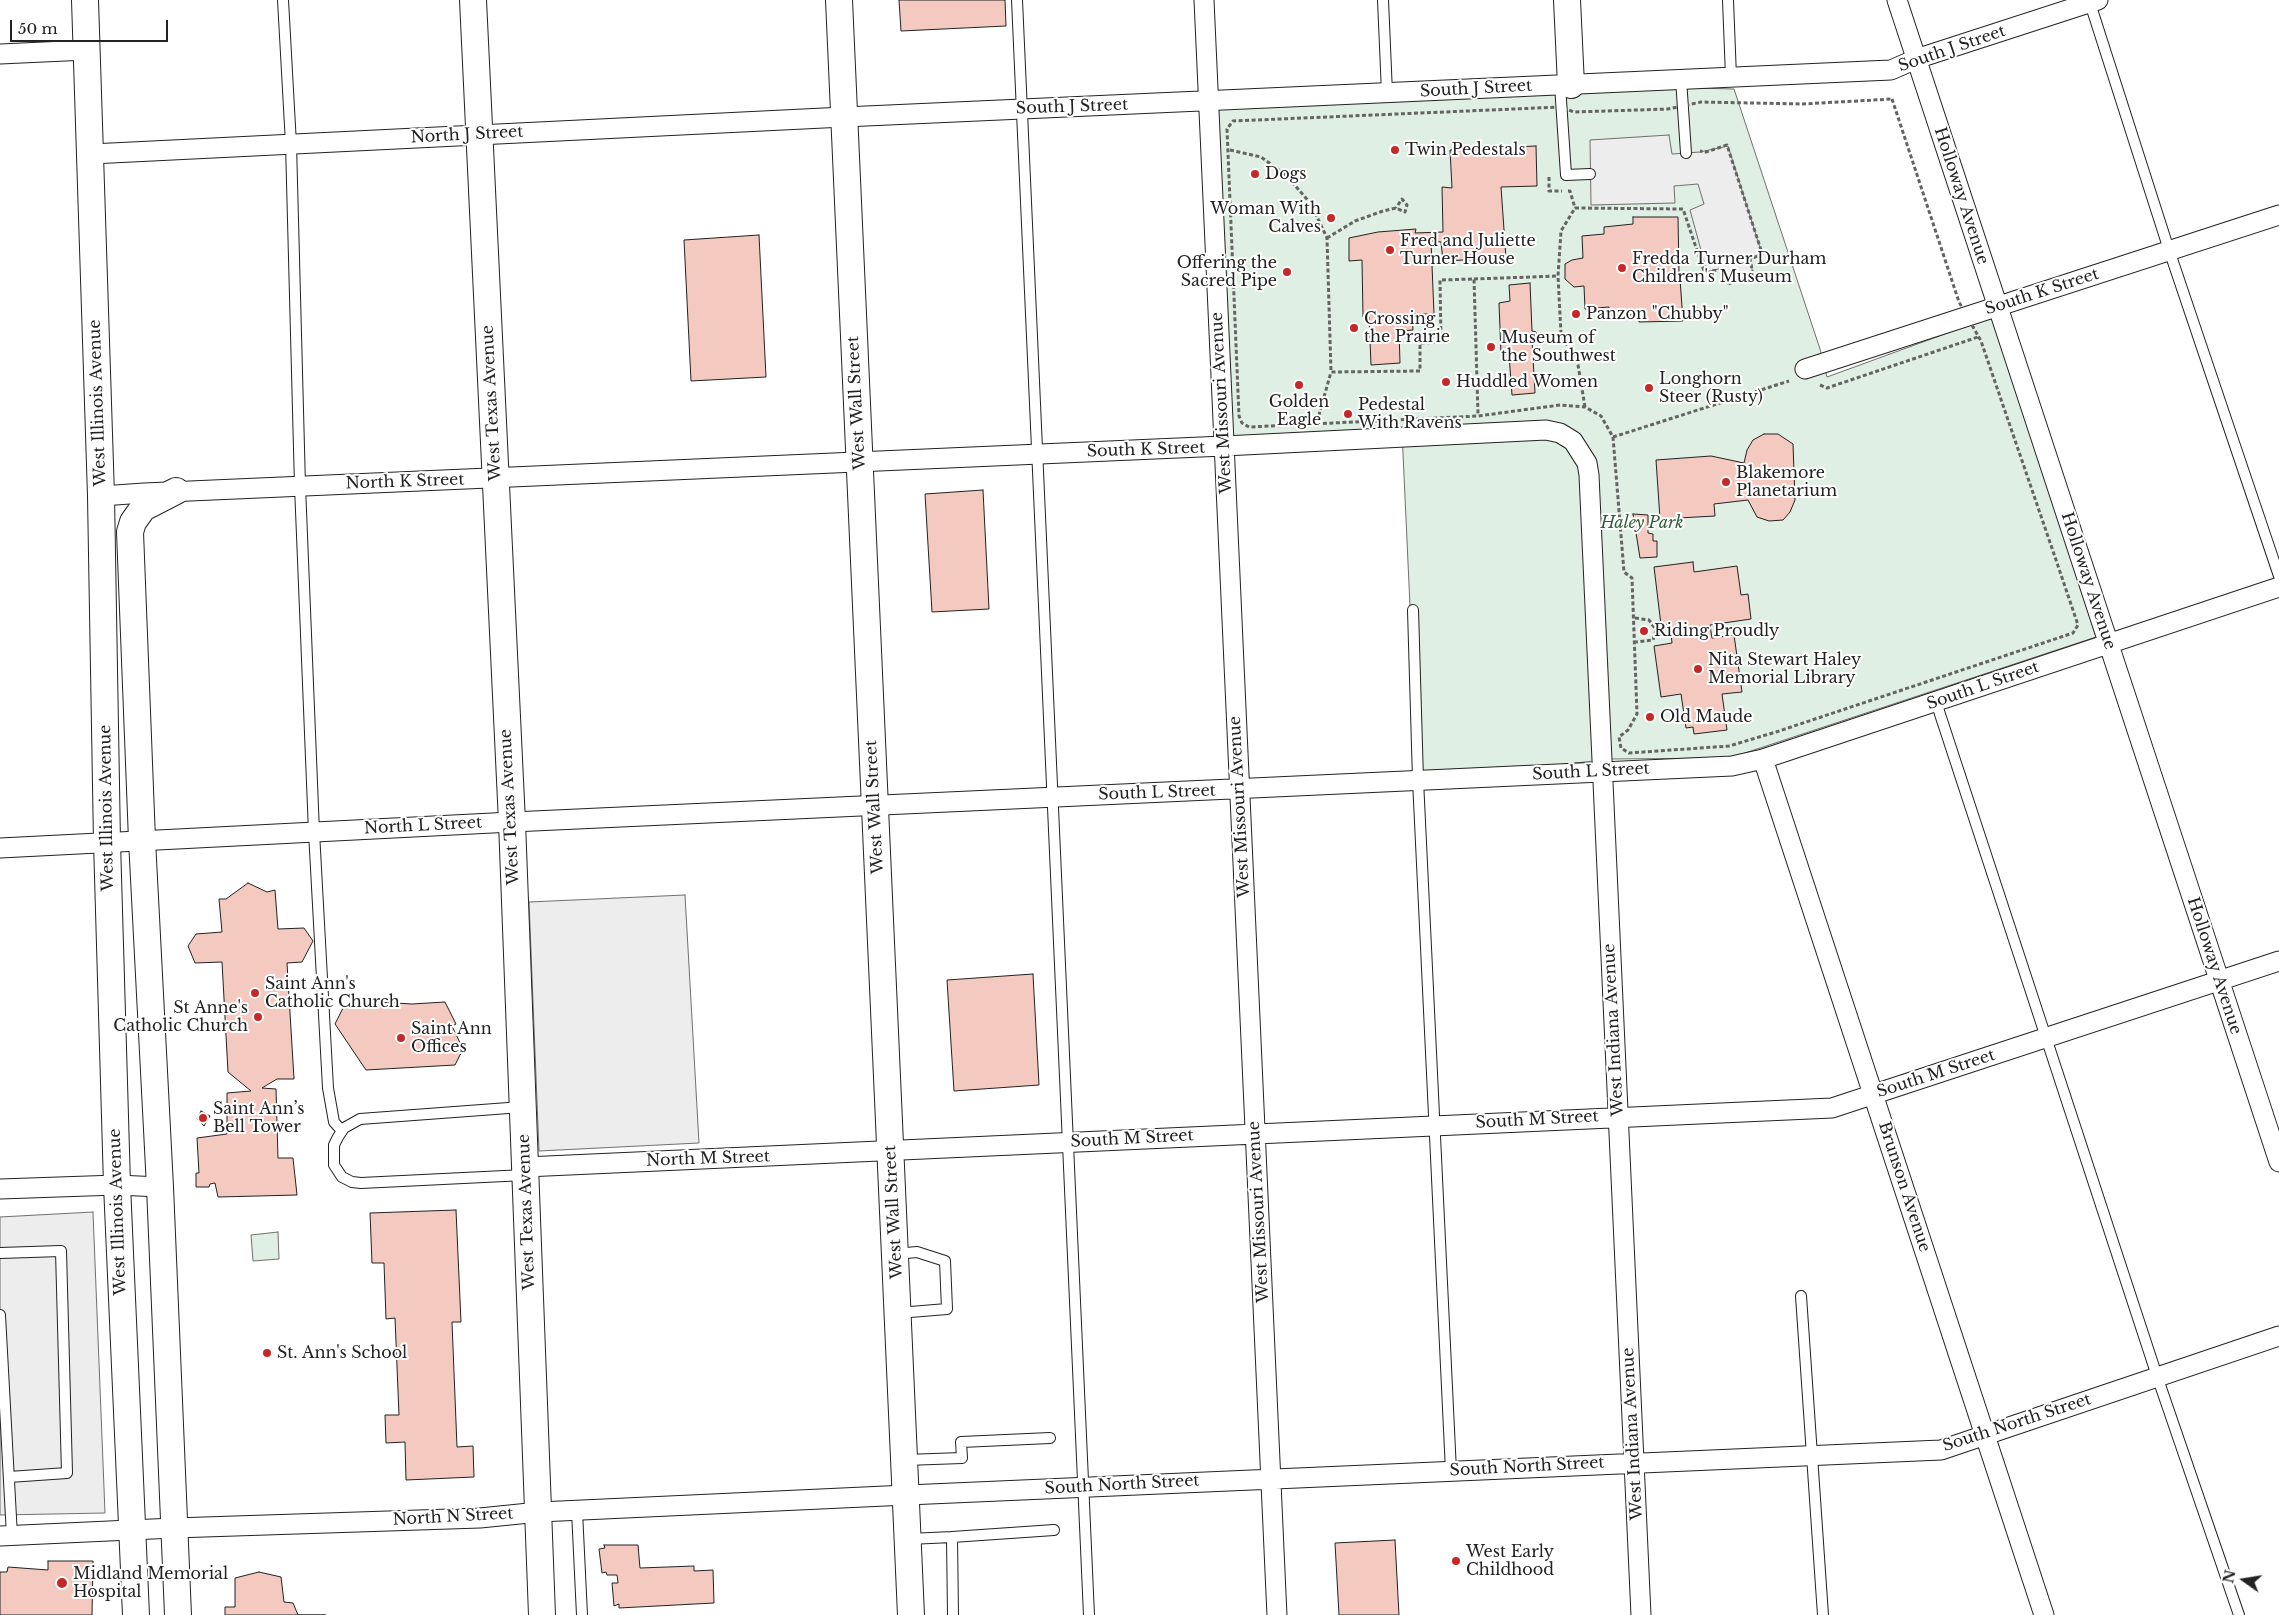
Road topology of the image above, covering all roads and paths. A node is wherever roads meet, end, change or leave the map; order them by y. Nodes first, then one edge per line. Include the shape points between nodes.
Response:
1 (85, 0) edge
2 (283, 0) edge
3 (473, 0) edge
4 (838, 0) edge
5 (1017, 0) edge
6 (1204, 0) edge
7 (1383, 0) edge
8 (1567, 0) edge
9 (1728, 0) edge
10 (1897, 0) edge
11 (2092, 1) edge
12 (87, 50) junction
13 (0, 54) edge
14 (1916, 59) junction
15 (1731, 77) junction
16 (1681, 80) junction
17 (1564, 92) junction
18 (1387, 93) junction
19 (1208, 101) junction
20 (1695, 103) junction
21 (1682, 106) junction
22 (1021, 109) junction
23 (1695, 110) dead end
24 (844, 117) junction
25 (479, 135) junction
26 (291, 144) junction
27 (1698, 148) dead end
28 (1220, 150) dead end
29 (1228, 150) junction
30 (1686, 153) dead end
31 (91, 154) junction
32 (1590, 174) dead end
33 (1396, 208) dead end
34 (2279, 214) edge
35 (1326, 238) junction
36 (2169, 250) junction
37 (1558, 276) junction
38 (1474, 279) junction
39 (1998, 306) junction
40 (1966, 316) junction
41 (1805, 369) dead end
42 (1331, 372) junction
43 (1585, 407) junction
44 (1317, 423) junction
45 (1478, 425) junction
46 (1317, 432) dead end
47 (1224, 446) junction
48 (1578, 447) joint
49 (1038, 454) junction
50 (860, 462) junction
51 (495, 478) junction
52 (300, 486) junction
53 (176, 491) junction
54 (101, 496) junction
55 (2279, 576) edge
56 (2279, 587) edge
57 (1413, 610) dead end
58 (1635, 618) junction
59 (1636, 642) junction
60 (2109, 644) junction
61 (1936, 702) junction
62 (1763, 759) junction
63 (1602, 771) junction
64 (1418, 780) junction
65 (1240, 790) junction
66 (1053, 798) junction
67 (875, 806) junction
68 (512, 822) junction
69 (314, 832) junction
70 (142, 840) junction
71 (107, 842) junction
72 (0, 848) edge
73 (2279, 961) edge
74 (2219, 981) junction
75 (2047, 1037) junction
76 (1874, 1094) junction
77 (523, 1107) junction
78 (1618, 1117) junction
79 (1434, 1125) junction
80 (342, 1131) junction
81 (1255, 1133) junction
82 (1068, 1142) junction
83 (891, 1151) junction
84 (2279, 1162) edge
85 (525, 1171) junction
86 (117, 1185) junction
87 (160, 1187) junction
88 (0, 1189) edge
89 (0, 1253) edge
90 (896, 1254) junction
91 (1801, 1296) dead end
92 (898, 1313) junction
93 (0, 1314) edge
94 (2279, 1336) edge
95 (2158, 1376) junction
96 (1984, 1434) junction
97 (1050, 1438) dead end
98 (1812, 1455) junction
99 (905, 1460) junction
100 (1634, 1462) junction
101 (1451, 1470) junction
102 (9, 1477) junction
103 (1271, 1479) junction
104 (1083, 1487) junction
105 (907, 1494) junction
106 (577, 1510) junction
107 (539, 1512) junction
108 (174, 1528) junction
109 (1054, 1530) dead end
110 (132, 1531) junction
111 (6, 1536) edge
112 (952, 1537) junction
113 (909, 1539) junction
114 (136, 1615) edge
115 (178, 1615) edge
116 (542, 1615) edge
117 (582, 1615) edge
118 (912, 1615) edge
119 (953, 1615) edge
120 (1089, 1615) edge
121 (1277, 1615) edge
122 (1641, 1615) edge
123 (1823, 1615) edge
124 (2044, 1615) edge
125 (2239, 1615) edge

1 - 12 main road, West Illinois Avenue
2 - 26 lane
3 - 25 main road, West Texas Avenue
4 - 24 main road, West Wall Street
5 - 22 lane
6 - 19 street, West Missouri Avenue
7 - 18 lane
8 - 17 main road
9 - 15 lane
10 - 14 street, Holloway Avenue
11 - 14 street, South J Street
11 - 36 lane
12 - 13 street
12 - 31 main road, West Illinois Avenue
14 - 15 street, South J Street via 1891,70
14 - 39 street, Holloway Avenue
15 - 16 street, South J Street
16 - 17 street, South J Street
16 - 21 lane
17 - 18 street, South J Street
17 - 21 path via 1574,112
17 - 29 path via 1233,121 1227,128
17 - 32 lane via 1566,175
18 - 19 street, South J Street
19 - 22 street, South J Street
19 - 47 street, West Missouri Avenue
20 - 21 path
20 - 23 path
20 - 40 path via 1803,104 1892,99
21 - 30 lane
22 - 24 street, South J Street
22 - 49 lane
24 - 25 street, North J Street
24 - 50 main road, West Wall Street
25 - 26 street, North J Street
25 - 51 main road, West Texas Avenue
26 - 31 street, North J Street
26 - 52 lane
27 - 37 path via 1706,152 1727,145 1762,254 1750,259 1753,274 1728,284 1721,269 1704,271 1683,209 1575,208 1560,231
28 - 29 path
29 - 35 path via 1260,157 1286,175 1311,204
29 - 44 path via 1242,424 1248,427
31 - 54 main road, West Illinois Avenue
33 - 35 path via 1355,221
34 - 36 street, South K Street
35 - 42 path
36 - 39 street, South K Street
36 - 55 lane
37 - 38 path
37 - 43 path via 1561,334 1578,365
38 - 42 path via 1440,280 1441,342 1420,343 1420,371
38 - 45 path
39 - 40 street, South K Street
39 - 60 street, Holloway Avenue
40 - 41 street, South K Street
40 - 59 path via 1981,341 2078,625 2073,633 1729,746 1629,752 1622,748 1619,738 1637,714
42 - 44 path
43 - 45 path via 1560,405
43 - 58 path via 1601,416 1614,437 1624,572 1632,578
44 - 45 path
44 - 46 path
45 - 47 street, South K Street
45 - 48 street, South K Street via 1560,433
47 - 49 street, South K Street
47 - 65 street, West Missouri Avenue
48 - 63 street, West Indiana Avenue via 1587,463 1589,475
49 - 50 street, South K Street
49 - 66 lane
50 - 51 street, North K Street
50 - 67 main road, West Wall Street
51 - 52 street, North K Street
51 - 68 main road, West Texas Avenue
52 - 53 street, North K Street
52 - 69 lane
53 - 54 street, North K Street
53 - 70 main road, West Illinois Avenue via 143,508 130,532
54 - 71 main road, West Illinois Avenue
56 - 60 street, South L Street
57 - 64 lane
58 - 59 path
58 - 59 path via 1649,620 1656,630 1652,640
60 - 61 street, South L Street
60 - 74 street, Holloway Avenue
61 - 62 street, South L Street
61 - 75 lane
62 - 63 street, South L Street via 1732,766
62 - 76 street, Brunson Avenue
63 - 64 street, South L Street
63 - 78 street, West Indiana Avenue
64 - 65 street, South L Street
64 - 79 lane
65 - 66 street, South L Street
65 - 81 street, West Missouri Avenue
66 - 67 street, South L Street
66 - 82 lane
67 - 68 street, North L Street
67 - 83 main road, West Wall Street
68 - 69 street, North L Street
68 - 77 main road, West Texas Avenue
69 - 70 street, North L Street
69 - 80 lane via 328,1088 334,1122
70 - 71 street, North L Street
70 - 87 main road, West Illinois Avenue
71 - 72 street, North L Street
71 - 86 main road, West Illinois Avenue
73 - 74 street, South M Street
74 - 75 street, South M Street
74 - 84 street, Holloway Avenue
75 - 76 street, South M Street
75 - 95 lane
76 - 78 street, South M Street via 1832,1108
76 - 96 street, Brunson Avenue
77 - 80 lane via 369,1116 351,1123
77 - 85 main road, West Texas Avenue
78 - 79 street, South M Street
78 - 100 street, West Indiana Avenue
79 - 81 street, South M Street
79 - 101 lane
80 - 85 lane via 334,1145 334,1165 342,1177 352,1182
81 - 82 street, South M Street
81 - 103 street, West Missouri Avenue
82 - 83 street, South M Street
82 - 104 lane
83 - 85 street, North M Street
83 - 90 main road, West Wall Street
85 - 107 main road, West Texas Avenue
86 - 87 street
86 - 88 street
86 - 110 main road, West Illinois Avenue
87 - 108 main road, West Illinois Avenue
89 - 102 lane via 61,1251 67,1473
90 - 92 main road, West Wall Street
90 - 92 lane via 917,1252 945,1261 947,1309
91 - 98 lane
92 - 99 main road, West Wall Street
93 - 102 lane
94 - 95 street, South North Street
95 - 96 street, South North Street
95 - 125 lane
96 - 98 street, South North Street via 1941,1450
96 - 124 street, Brunson Avenue
97 - 99 lane via 961,1442 962,1458
98 - 100 street, South North Street
98 - 123 lane
99 - 105 main road, West Wall Street
100 - 101 street, South North Street
100 - 122 street, West Indiana Avenue
101 - 103 street, South North Street
102 - 111 lane
103 - 104 street, South North Street
103 - 121 street, West Missouri Avenue
104 - 105 street, South North Street
104 - 120 lane
105 - 106 street, North N Street
105 - 113 main road, West Wall Street
106 - 107 street, North N Street
106 - 117 lane
107 - 108 street, North N Street via 480,1518
107 - 116 main road, West Texas Avenue
108 - 110 street, North N Street
108 - 115 main road, West Illinois Avenue
109 - 112 lane
110 - 111 street, North N Street
110 - 114 main road, West Illinois Avenue
112 - 113 lane
112 - 119 lane
113 - 118 main road, West Wall Street

